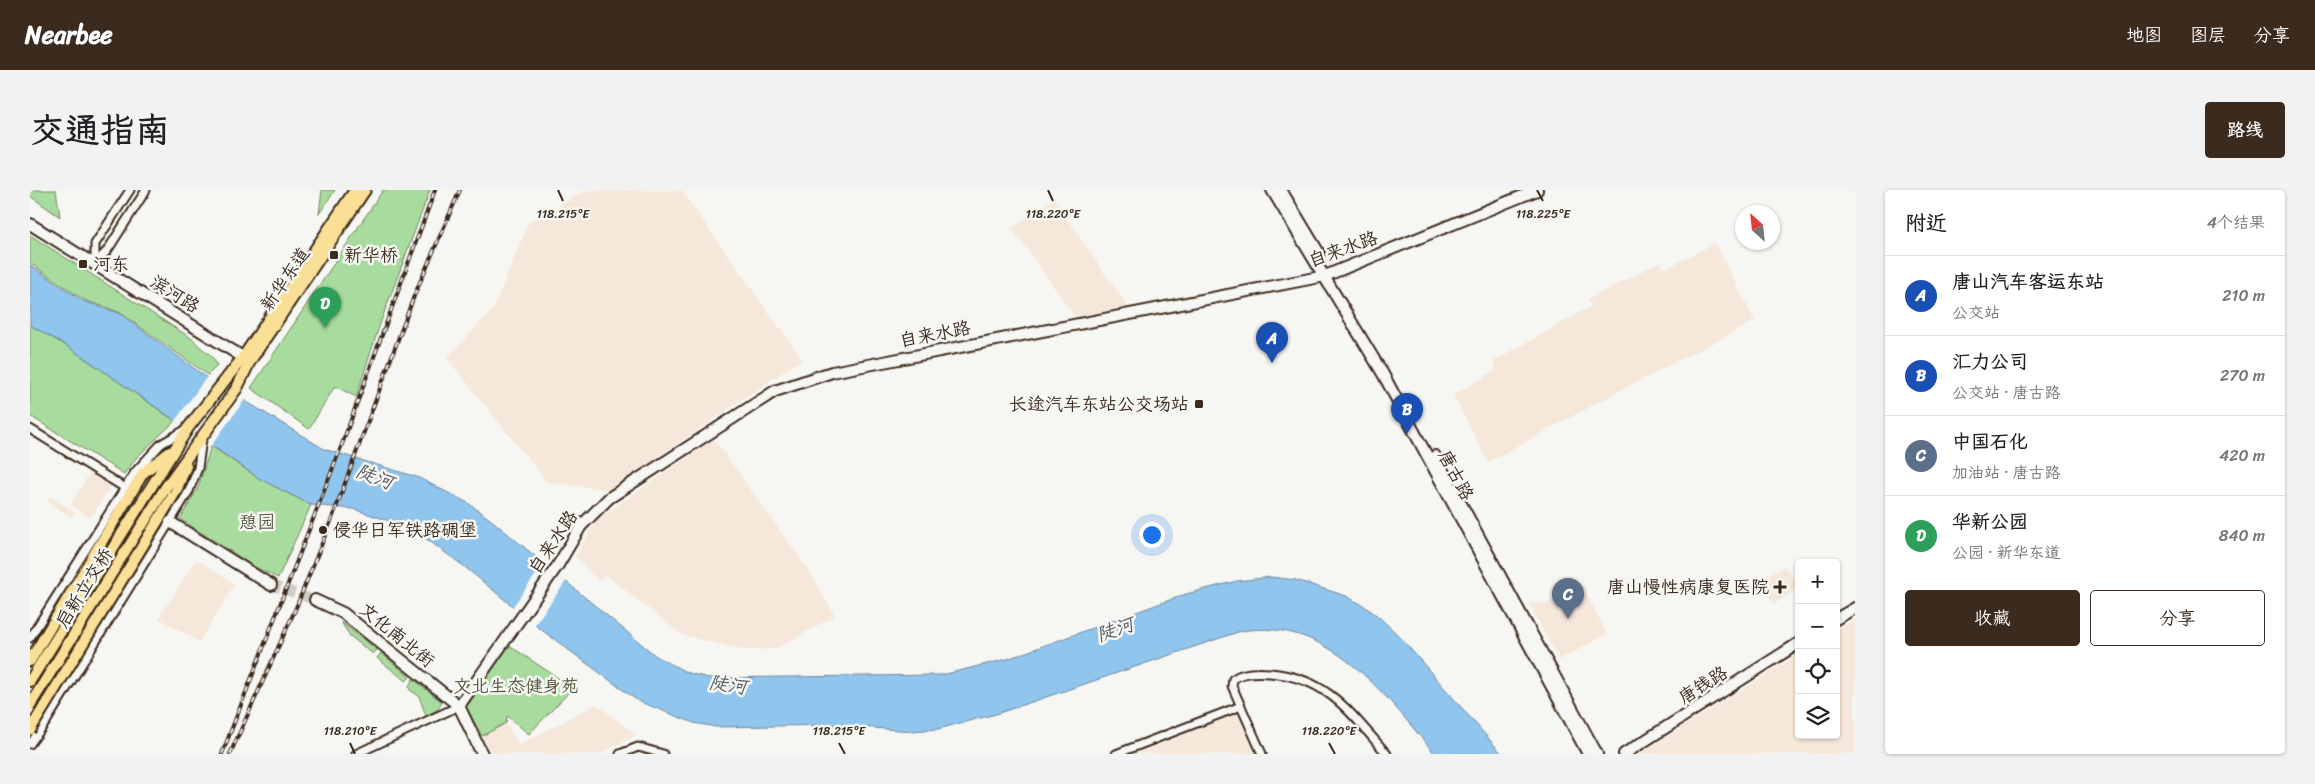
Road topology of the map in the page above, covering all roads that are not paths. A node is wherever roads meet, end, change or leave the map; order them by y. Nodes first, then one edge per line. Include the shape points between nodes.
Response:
1 (130, 190) edge
2 (146, 190) edge
3 (355, 190) edge
4 (364, 190) edge
5 (1272, 190) edge
6 (1281, 190) edge
7 (1537, 190) edge
8 (30, 224) edge
9 (95, 263) junction
10 (1328, 274) junction
11 (247, 359) junction
12 (188, 428) junction
13 (30, 429) edge
14 (202, 437) junction
15 (176, 446) junction
16 (190, 454) junction
17 (125, 488) junction
18 (170, 522) junction
19 (272, 585) tunnel mouth
20 (315, 600) tunnel mouth
21 (1855, 608) edge
22 (1840, 617) edge
23 (30, 638) edge
24 (1795, 646) edge
25 (30, 661) edge
26 (30, 681) edge
27 (30, 705) edge
28 (459, 706) junction
29 (1241, 706) junction
30 (30, 711) edge
31 (46, 722) junction
32 (30, 730) edge
33 (30, 744) edge
34 (356, 754) edge
35 (482, 754) edge
36 (620, 754) edge
37 (663, 754) edge
38 (1116, 754) edge
39 (1262, 754) edge
40 (1387, 754) edge
41 (1588, 754) edge
42 (1597, 754) edge
43 (1624, 754) edge

1 - 9 street via 95,244
2 - 9 street via 107,251
3 - 11 main road, 新华东道
4 - 11 main road, 新华东道
5 - 10 street, 唐古路
6 - 10 street, 唐古路
7 - 10 street, 自来水路
8 - 9 street, 滨河路
9 - 11 street, 滨河路
10 - 28 street, 自来水路 via 832,372 775,391 609,498 581,526 558,565
10 - 41 street, 唐古路
10 - 42 street, 唐古路 via 1389,371
11 - 12 main road, 新华东道 via 224,380
11 - 14 main road, 新华东道 via 237,388
12 - 15 main road
12 - 17 street via 156,449
13 - 17 street
14 - 16 main road
14 - 18 street via 198,468 189,491
15 - 25 main road, 启新立交桥 via 143,473
15 - 26 main road, 启新立交桥
16 - 27 main road, 启新立交桥
16 - 32 main road, 启新立交桥, bridge via 176,491
17 - 23 street
18 - 19 street
18 - 31 street
20 - 28 street, 文化南北街 via 343,613
21 - 22 street
24 - 43 street, 唐钱路
28 - 34 street
28 - 35 street, 文化南北街
29 - 38 street
29 - 39 street
29 - 40 street via 1232,686 1238,675 1264,673 1308,680 1342,704
30 - 31 street
31 - 33 street
36 - 37 street via 638,747

